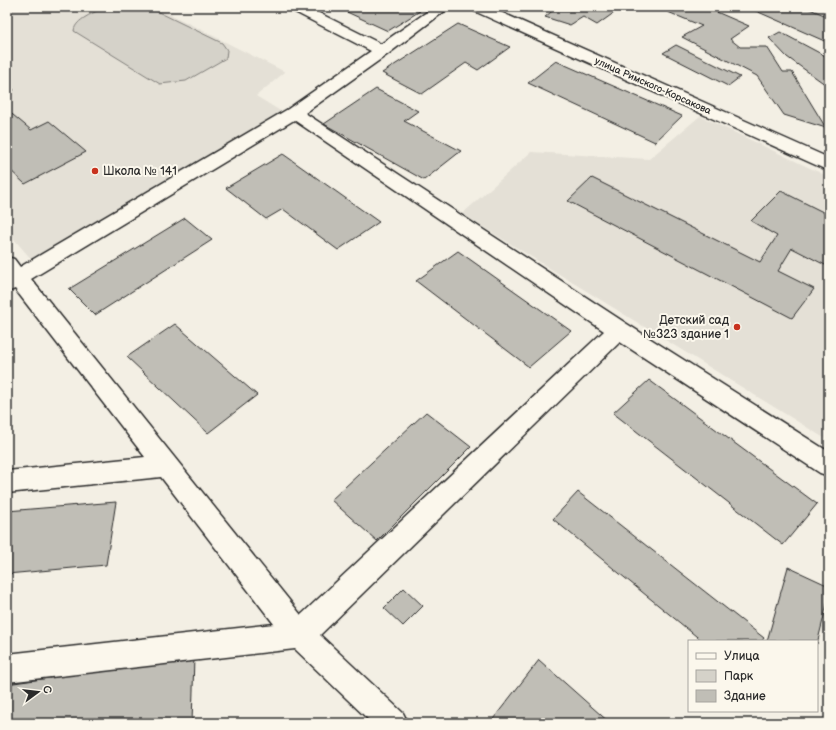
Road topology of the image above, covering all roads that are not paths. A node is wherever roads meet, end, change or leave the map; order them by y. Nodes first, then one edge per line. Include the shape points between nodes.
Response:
1 (296, 7) edge
2 (443, 7) edge
3 (477, 7) edge
4 (382, 51) junction
5 (294, 113) junction
6 (829, 165) edge
7 (11, 275) edge
8 (619, 330) junction
9 (829, 465) edge
10 (166, 466) junction
11 (7, 482) edge
12 (300, 635) junction
13 (7, 668) edge
14 (393, 723) edge

1 - 4 street
2 - 4 street
3 - 6 street, улица Римского-Корсакова
4 - 5 street
5 - 7 street
5 - 8 street
7 - 10 street
8 - 9 street
8 - 12 street
10 - 11 street
10 - 12 street
12 - 13 street
12 - 14 street

